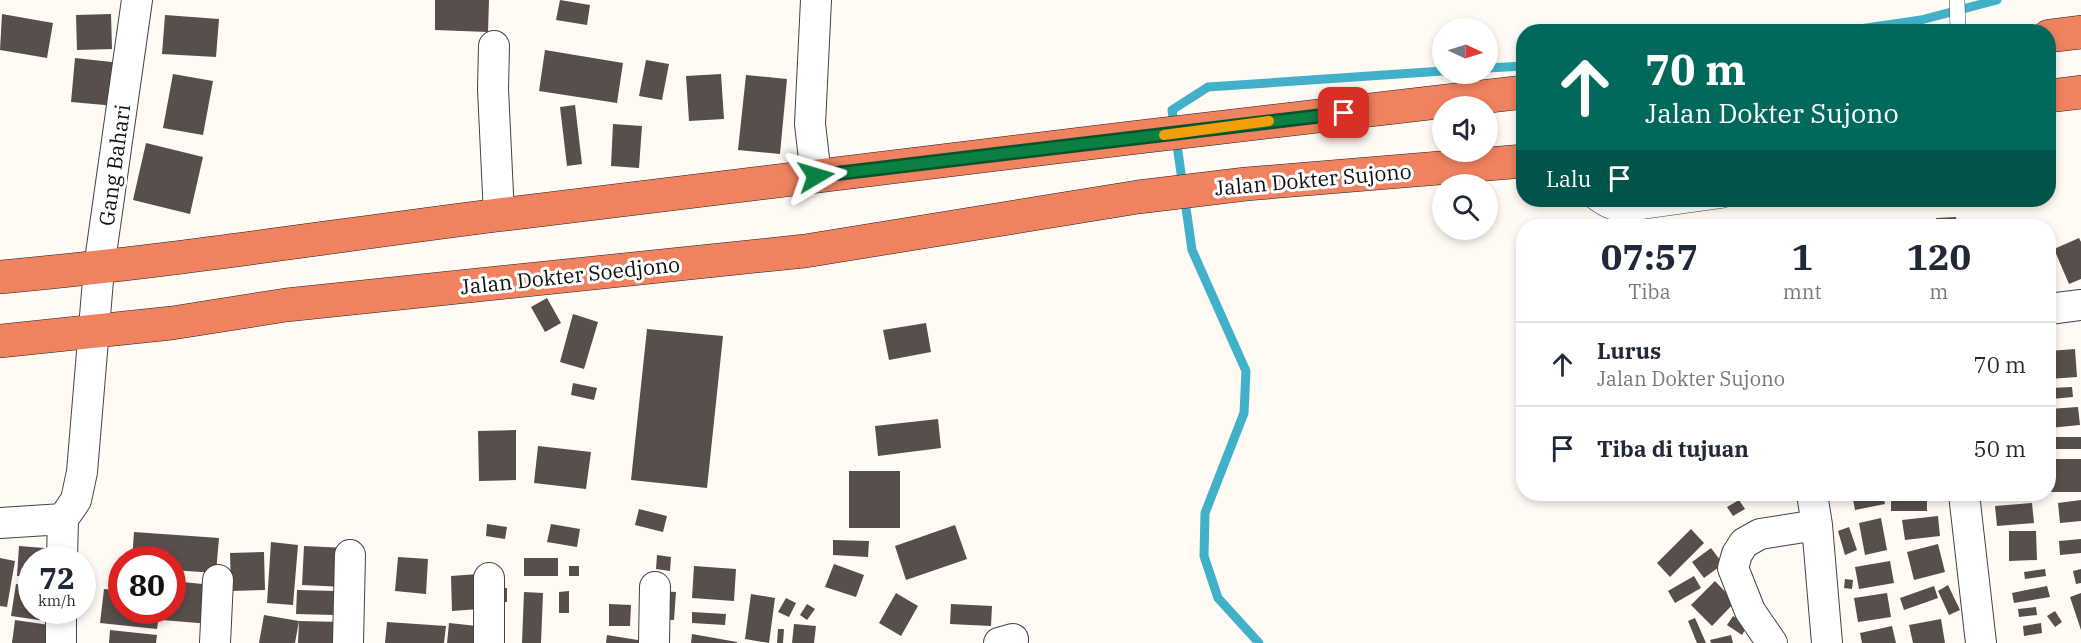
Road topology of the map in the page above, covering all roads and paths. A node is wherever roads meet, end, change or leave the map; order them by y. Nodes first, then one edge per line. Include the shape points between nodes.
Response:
1 (137, 0) edge
2 (816, 0) edge
3 (1957, 0) edge
4 (1958, 24) edge
5 (2081, 32) edge
6 (2056, 35) edge
7 (494, 46) dead end
8 (2081, 92) edge
9 (1516, 93) edge
10 (2056, 95) edge
11 (1516, 162) edge
12 (816, 176) junction
13 (1138, 198) joint
14 (1600, 207) edge
15 (1674, 207) edge
16 (499, 215) junction
17 (99, 268) junction
18 (0, 278) edge
19 (2081, 305) edge
20 (2056, 308) edge
21 (94, 331) junction
22 (0, 341) edge
23 (1813, 501) edge
24 (1965, 501) edge
25 (63, 519) junction
26 (0, 523) edge
27 (1817, 525) junction
28 (62, 546) edge
29 (350, 555) dead end
30 (489, 578) dead end
31 (218, 579) dead end
32 (655, 587) dead end
33 (61, 624) edge
34 (61, 643) edge
35 (215, 643) edge
36 (348, 643) edge
37 (489, 643) edge
38 (654, 643) edge
39 (1772, 643) edge
40 (1827, 643) edge
41 (1981, 643) edge

1 - 17 street, Gang Bahari
2 - 12 street via 810,124
3 - 4 lane
5 - 6 highway
7 - 16 street
8 - 10 highway
9 - 12 highway
11 - 13 highway, Jalan Dokter Sujono via 1355,173
12 - 16 highway
13 - 21 highway, Jalan Dokter Soedjono via 805,251 286,305
14 - 15 lane via 1624,214
16 - 17 highway
17 - 18 highway
17 - 21 street, Gang Bahari
19 - 20 street
21 - 22 highway, Jalan Dokter Soedjono
21 - 25 street, Gang Bahari via 82,472 76,500
23 - 27 street
24 - 41 street
25 - 26 street
25 - 28 street
27 - 39 street via 1760,534 1744,543 1737,554 1733,568 1750,612
27 - 40 street
29 - 36 street
30 - 37 street
31 - 35 street
32 - 38 street
33 - 34 street

